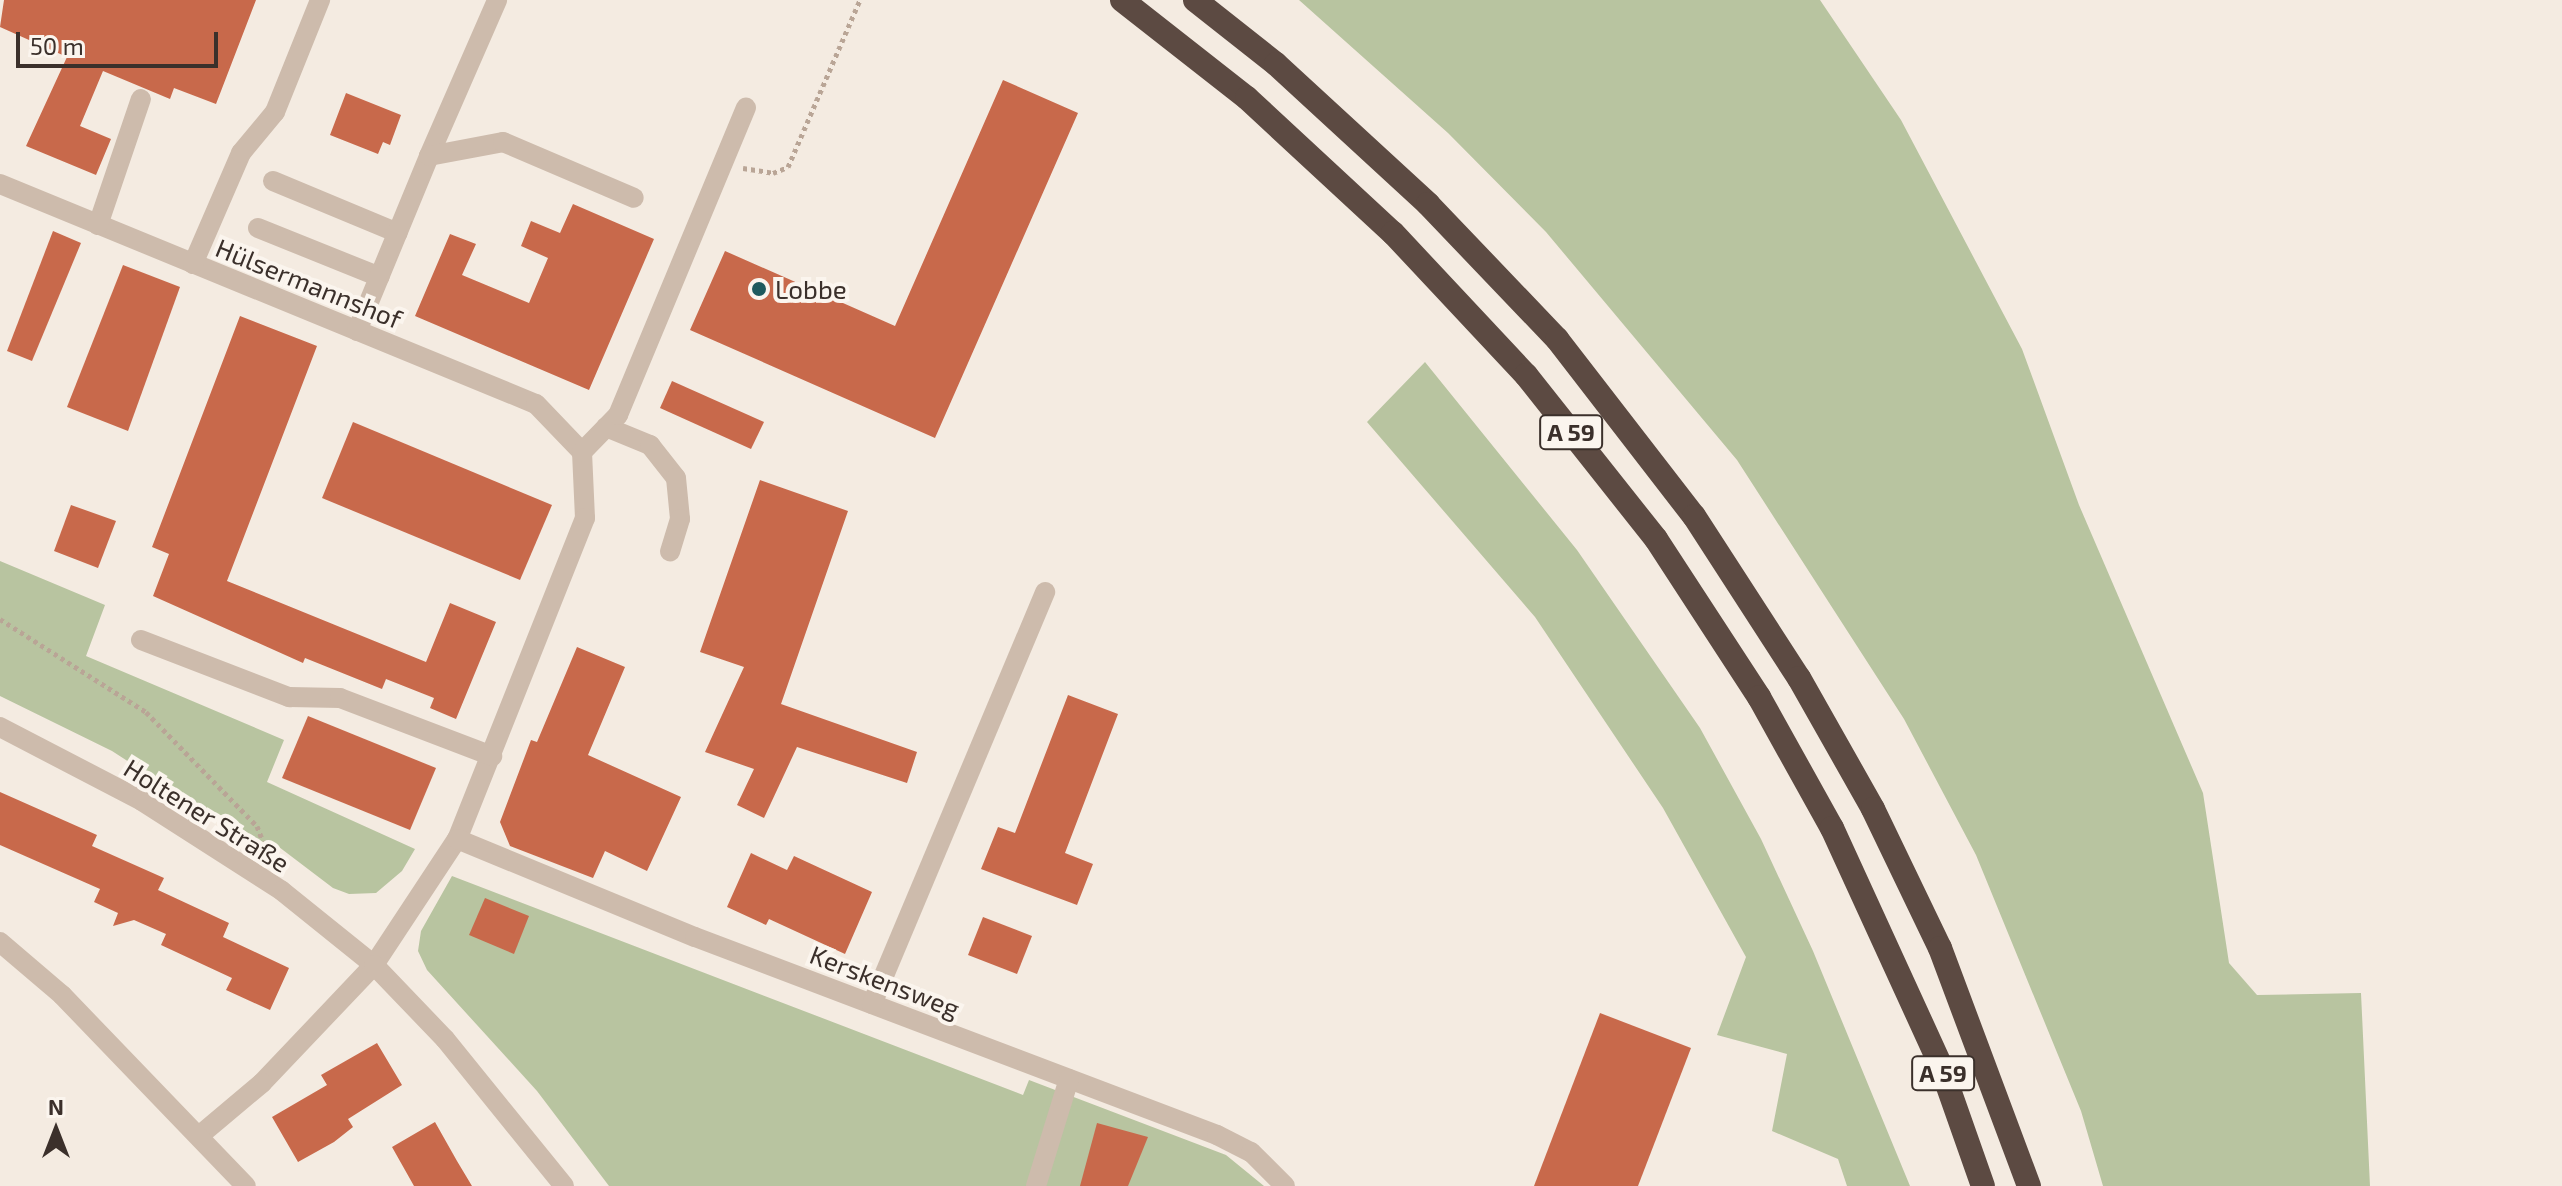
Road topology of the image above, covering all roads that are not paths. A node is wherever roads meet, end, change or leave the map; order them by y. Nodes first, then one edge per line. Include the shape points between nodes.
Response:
1 (320, 0) edge
2 (497, 0) edge
3 (1122, 0) edge
4 (1195, 0) edge
5 (141, 99) dead end
6 (746, 108) dead end
7 (429, 156) junction
8 (273, 181) dead end
9 (0, 184) edge
10 (634, 198) dead end
11 (98, 225) junction
12 (258, 228) dead end
13 (398, 233) junction
14 (193, 264) junction
15 (380, 277) junction
16 (357, 331) junction
17 (606, 427) junction
18 (582, 452) junction
19 (670, 551) dead end
20 (1045, 592) dead end
21 (141, 640) dead end
22 (0, 727) edge
23 (492, 756) junction
24 (457, 839) junction
25 (0, 942) edge
26 (374, 965) junction
27 (872, 1004) junction
28 (1069, 1079) junction
29 (200, 1135) junction
30 (246, 1186) edge
31 (564, 1186) edge
32 (1036, 1186) edge
33 (1285, 1186) edge
34 (1983, 1186) edge
35 (2029, 1186) edge

1 - 14 street via 275,112 241,153
2 - 7 street
3 - 34 highway, A 59 via 1247,98 1393,233 1526,375 1656,539 1759,697 1832,828 1940,1064
4 - 35 highway, A 59 via 1276,64 1428,204 1557,339 1694,516 1799,678 1873,809 1952,977
5 - 11 street
6 - 17 street via 618,415
7 - 10 street via 503,142
7 - 13 street
8 - 13 street
9 - 11 street, Hülsermannshof
11 - 14 street, Hülsermannshof
12 - 15 street
13 - 15 street
14 - 16 street, Hülsermannshof
15 - 16 street
16 - 18 street, Hülsermannshof via 536,404
17 - 18 street
17 - 19 street via 650,445 676,478 680,519
18 - 23 street via 585,518
20 - 27 street
21 - 23 street via 289,697 340,698
22 - 26 street, Holtener Straße via 142,801 282,891
23 - 24 street
24 - 26 street
24 - 27 street, Kerskensweg
25 - 29 street via 62,995
26 - 29 street via 262,1083
26 - 31 street, Holtener Straße via 455,1051
27 - 28 street, Kerskensweg
28 - 32 street
28 - 33 street, Kerskensweg via 1217,1135 1251,1152
29 - 30 street

